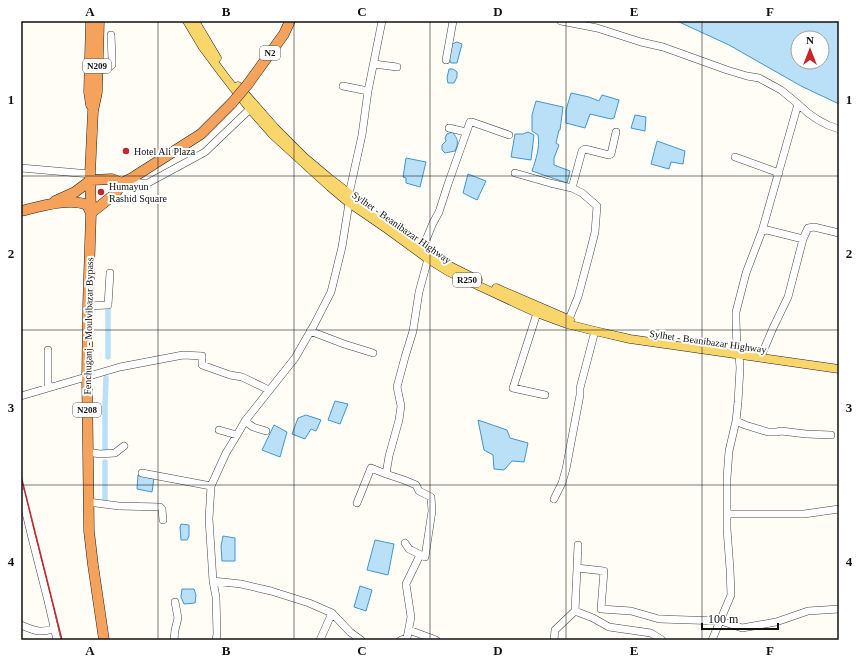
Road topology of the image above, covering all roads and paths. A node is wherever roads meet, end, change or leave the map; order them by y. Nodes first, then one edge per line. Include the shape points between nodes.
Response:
1 (91, 21) edge
2 (99, 21) edge
3 (187, 21) edge
4 (195, 21) edge
5 (290, 21) edge
6 (382, 21) edge
7 (453, 21) edge
8 (561, 21) edge
9 (111, 35) dead end
10 (446, 60) dead end
11 (374, 64) junction
12 (397, 67) dead end
13 (97, 70) junction
14 (343, 86) dead end
15 (368, 91) junction
16 (798, 104) junction
17 (250, 109) junction
18 (92, 111) junction
19 (449, 128) dead end
20 (839, 129) edge
21 (466, 132) junction
22 (616, 132) dead end
23 (510, 135) dead end
24 (735, 157) dead end
25 (21, 168) edge
26 (515, 173) dead end
27 (779, 173) junction
28 (90, 177) junction
29 (127, 181) junction
30 (572, 188) junction
31 (349, 194) junction
32 (349, 203) junction
33 (49, 205) junction
34 (21, 211) edge
35 (91, 213) junction
36 (762, 231) junction
37 (839, 233) edge
38 (803, 239) junction
39 (423, 247) junction
40 (428, 259) junction
41 (110, 273) dead end
42 (88, 306) junction
43 (537, 313) junction
44 (568, 322) junction
45 (310, 331) junction
46 (595, 331) junction
47 (48, 350) dead end
48 (373, 353) dead end
49 (738, 353) junction
50 (762, 354) junction
51 (839, 365) edge
52 (839, 369) edge
53 (87, 378) junction
54 (48, 388) junction
55 (269, 390) junction
56 (545, 395) dead end
57 (21, 396) edge
58 (736, 421) junction
59 (245, 422) junction
60 (219, 430) dead end
61 (266, 431) dead end
62 (237, 435) junction
63 (831, 435) dead end
64 (124, 446) dead end
65 (88, 452) junction
66 (142, 473) dead end
67 (386, 474) junction
68 (211, 486) junction
69 (21, 492) edge
70 (554, 499) dead end
71 (88, 502) junction
72 (357, 503) dead end
73 (839, 509) edge
74 (727, 514) junction
75 (24, 518) edge
76 (163, 520) dead end
77 (405, 543) dead end
78 (578, 545) dead end
79 (420, 554) junction
80 (577, 568) junction
81 (213, 582) junction
82 (175, 602) dead end
83 (839, 609) edge
84 (575, 610) junction
85 (332, 613) junction
86 (721, 621) junction
87 (21, 625) edge
88 (54, 629) junction
89 (409, 630) junction
90 (57, 640) edge
91 (104, 640) edge
92 (174, 640) edge
93 (216, 640) edge
94 (320, 640) edge
95 (361, 640) edge
96 (401, 640) edge
97 (436, 640) edge
98 (554, 640) edge
99 (662, 640) edge
100 (712, 640) edge

1 - 18 highway, N209 via 89,92
2 - 13 highway, N209
3 - 17 main road, Sylhet - Beanibazar Highway / R250 via 214,63
4 - 31 main road, Sylhet - Beanibazar Highway / R250 via 233,81 304,157
5 - 29 highway, N2, bridge via 284,34 248,84 201,134
6 - 11 street
7 - 10 street
8 - 16 street via 597,28 759,78 781,90
9 - 13 street via 112,65 107,69
11 - 12 street
11 - 15 street
13 - 18 highway, N209
14 - 15 street
15 - 31 street via 362,135
16 - 20 street via 821,121
16 - 27 street
17 - 29 street via 205,152 148,183
17 - 32 main road, Sylhet - Beanibazar Highway / R250 via 278,140
18 - 28 highway, N209
19 - 21 street
21 - 23 street via 472,122
21 - 39 street via 439,212
22 - 30 street via 610,155 585,149 582,151
24 - 27 street
25 - 28 street
26 - 30 street
27 - 36 street
28 - 29 highway
28 - 33 highway via 75,192
28 - 35 highway, Fenchuganj - Moulvibazar Bypass / N208
29 - 35 highway, N2
30 - 44 street via 597,206 590,252 578,297
31 - 32 street
31 - 39 main road, Sylhet - Beanibazar Highway / R250
32 - 40 main road, Sylhet - Beanibazar Highway / R250
32 - 45 street via 331,292
33 - 34 highway
33 - 35 highway via 76,202 87,205
35 - 42 highway, Fenchuganj - Moulvibazar Bypass / N208
36 - 38 street
36 - 49 street via 746,273 736,312
37 - 38 street via 808,228
38 - 50 street via 788,297
39 - 44 main road, Sylhet - Beanibazar Highway / R250 via 442,262
40 - 43 main road, Sylhet - Beanibazar Highway / R250 via 449,272
40 - 67 street via 414,331 397,387 401,406
41 - 42 street via 108,306
42 - 53 highway, Fenchuganj - Moulvibazar Bypass / N208
43 - 44 main road, Sylhet - Beanibazar Highway / R250
43 - 56 street via 513,388
44 - 46 main road, Sylhet - Beanibazar Highway / R250
44 - 49 main road, Sylhet - Beanibazar Highway / R250
45 - 48 street
45 - 55 street via 295,358
46 - 49 main road, Sylhet - Beanibazar Highway / R250 via 630,339
46 - 70 street via 580,388 566,469
47 - 54 street
49 - 50 main road, Sylhet - Beanibazar Highway / R250
49 - 52 main road, Sylhet - Beanibazar Highway / R250
49 - 58 street via 740,375
50 - 51 main road, Sylhet - Beanibazar Highway / R250
53 - 54 street
53 - 55 street via 120,367 183,355 202,356 202,365 242,377
53 - 65 highway, Fenchuganj - Moulvibazar Bypass / N208
54 - 57 street
55 - 59 street
58 - 63 street via 768,432
58 - 74 street via 728,451
59 - 61 street
59 - 62 street
60 - 62 street
62 - 68 street
64 - 65 street via 115,453
65 - 71 highway, Fenchuganj - Moulvibazar Bypass / N208
66 - 68 street
67 - 72 street via 371,468
67 - 79 street via 416,485 420,491 431,497 432,511 425,557
68 - 81 street via 209,519
69 - 75 street
71 - 76 street via 160,507
71 - 91 highway, Fenchuganj - Moulvibazar Bypass / N208 via 90,545
73 - 74 street via 804,514
74 - 86 street via 731,595
75 - 88 street
77 - 79 street via 409,549
78 - 80 street
79 - 89 street via 406,584 411,617
80 - 84 street
80 - 86 street via 604,570 601,608 631,611 659,618
81 - 85 street via 241,584 271,591
81 - 93 street via 216,597
82 - 92 street via 178,618
83 - 86 street via 808,611 776,622 742,628
84 - 98 street via 555,630
84 - 99 street via 610,627 651,633
85 - 94 street
85 - 95 street
86 - 100 street
87 - 88 street via 37,631
88 - 90 street
89 - 96 street via 408,638
89 - 97 street

